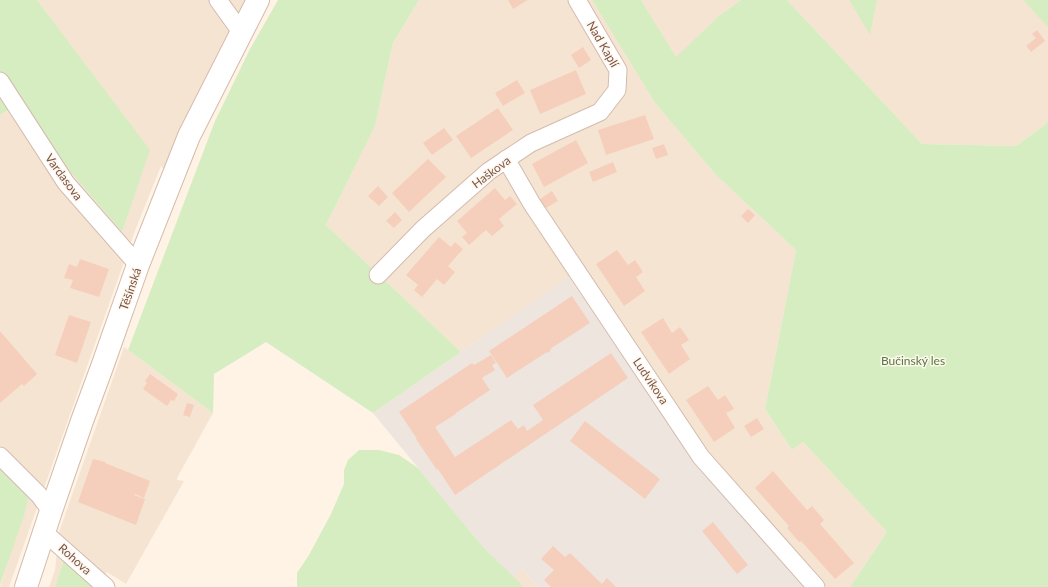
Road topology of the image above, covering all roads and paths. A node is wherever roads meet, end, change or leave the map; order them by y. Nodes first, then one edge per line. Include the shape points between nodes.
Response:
1 (218, 0) edge
2 (258, 0) edge
3 (577, 0) edge
4 (241, 32) junction
5 (0, 81) edge
6 (617, 90) joint
7 (506, 160) junction
8 (138, 265) junction
9 (378, 275) dead end
10 (0, 456) edge
11 (51, 511) junction
12 (44, 532) junction
13 (26, 587) edge
14 (106, 587) edge
15 (816, 587) edge

1 - 4 street
2 - 4 main road, Těšínská
3 - 6 street, Nad Kaplí via 618,70
4 - 8 main road, Těšínská via 188,136
5 - 8 street, Vardasova via 66,183
6 - 7 street, Haškova via 600,112 531,143
7 - 9 street, Haškova via 489,171 422,229
7 - 15 street, Ludvíkova via 532,204 701,457
8 - 11 main road, Těšínská
10 - 11 street via 39,495
11 - 12 main road, Těšínská
12 - 13 main road, Těšínská
12 - 14 street, Rohova

